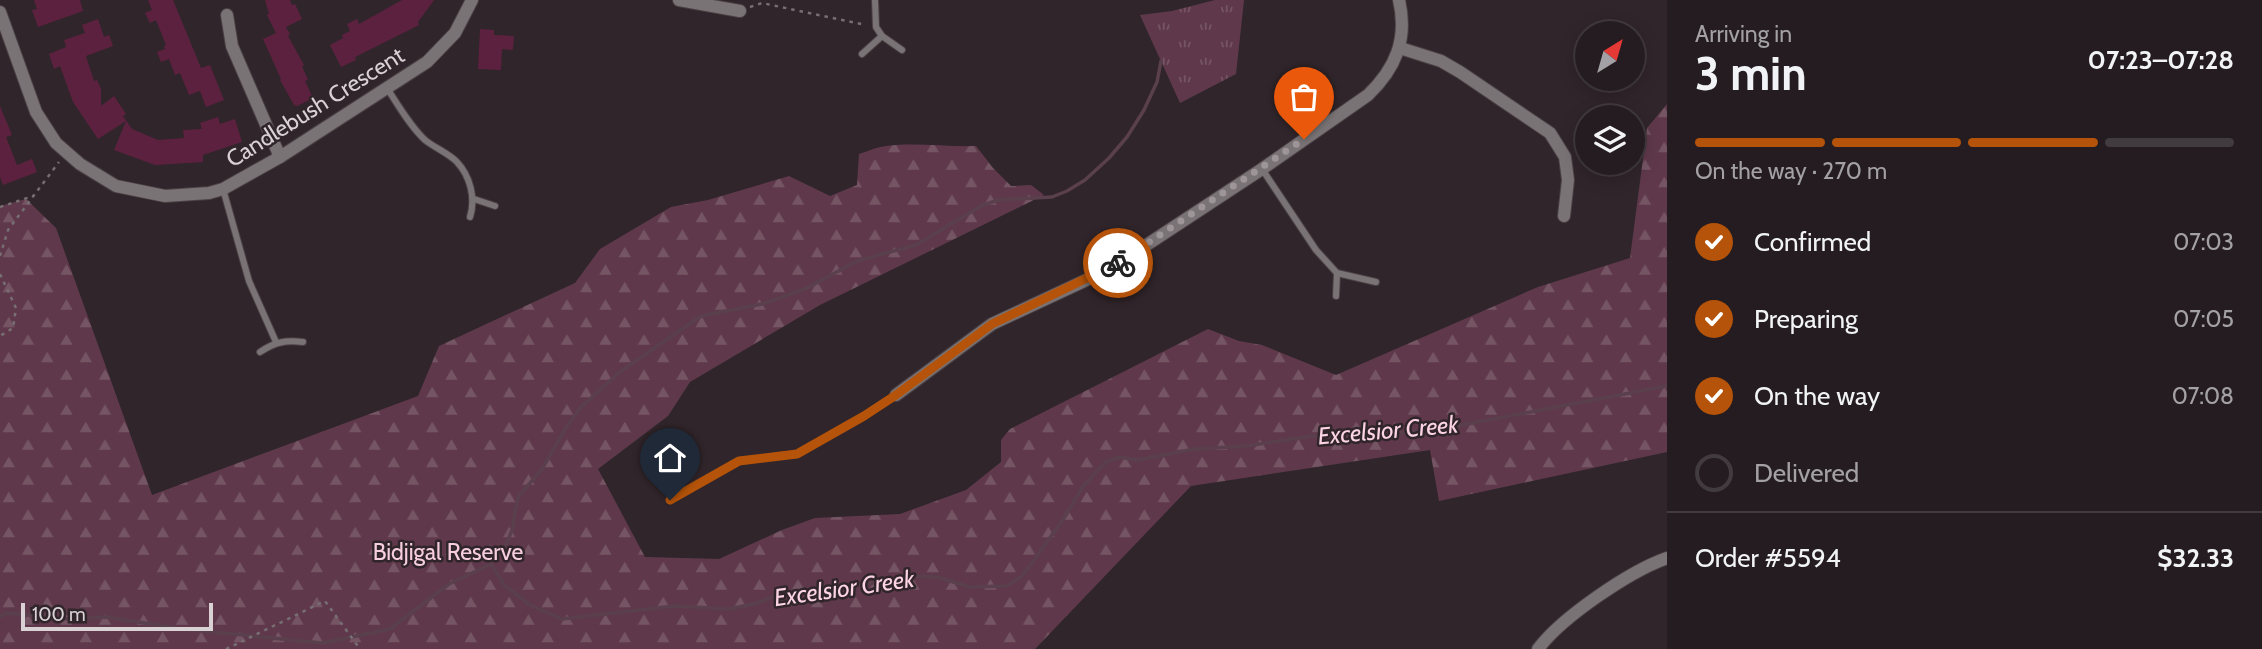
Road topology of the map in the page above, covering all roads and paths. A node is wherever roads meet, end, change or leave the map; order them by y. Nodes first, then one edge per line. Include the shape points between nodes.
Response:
1 (472, 0) edge
2 (679, 0) edge
3 (875, 0) edge
4 (1399, 0) edge
5 (740, 11) joint
6 (0, 12) edge
7 (226, 15) dead end
8 (876, 27) junction
9 (882, 36) junction
10 (1400, 48) junction
11 (902, 50) dead end
12 (862, 54) dead end
13 (387, 88) junction
14 (66, 152) junction
15 (280, 157) junction
16 (1262, 169) junction
17 (223, 189) junction
18 (33, 196) junction
19 (474, 199) junction
20 (495, 206) dead end
21 (0, 207) edge
22 (470, 216) dead end
23 (1564, 216) dead end
24 (0, 256) edge
25 (1337, 272) junction
26 (0, 274) edge
27 (1376, 282) dead end
28 (1336, 296) dead end
29 (0, 336) edge
30 (276, 342) junction
31 (303, 342) dead end
32 (260, 352) dead end
33 (896, 395) joint
34 (670, 500) dead end
35 (1667, 558) edge
36 (226, 649) edge
37 (360, 649) edge
38 (1538, 649) edge

1 - 13 street, Candlebush Crescent via 445,44
2 - 5 street
3 - 8 lane
4 - 10 street
5 - 8 path via 762,3
6 - 14 street, Candlebush Crescent via 36,112
7 - 15 street via 232,46
8 - 9 lane
9 - 11 lane
9 - 12 lane
10 - 16 street via 1393,65 1368,95
10 - 23 street via 1441,61 1550,133 1565,157
13 - 15 street, Candlebush Crescent
13 - 19 lane via 425,140 457,162
14 - 17 street, Candlebush Crescent via 116,186 141,193 165,197
14 - 18 path
15 - 17 street, Candlebush Crescent
16 - 25 lane via 1316,250
16 - 33 street via 1110,269 992,324
17 - 30 lane via 249,281
18 - 21 path
18 - 24 path via 8,230
19 - 20 lane
19 - 22 lane
25 - 27 lane
25 - 28 lane
26 - 29 path via 16,308 13,328
30 - 31 lane
30 - 32 lane
33 - 34 lane via 797,454 739,461
35 - 38 street via 1637,570 1550,633
36 - 37 path via 325,601

